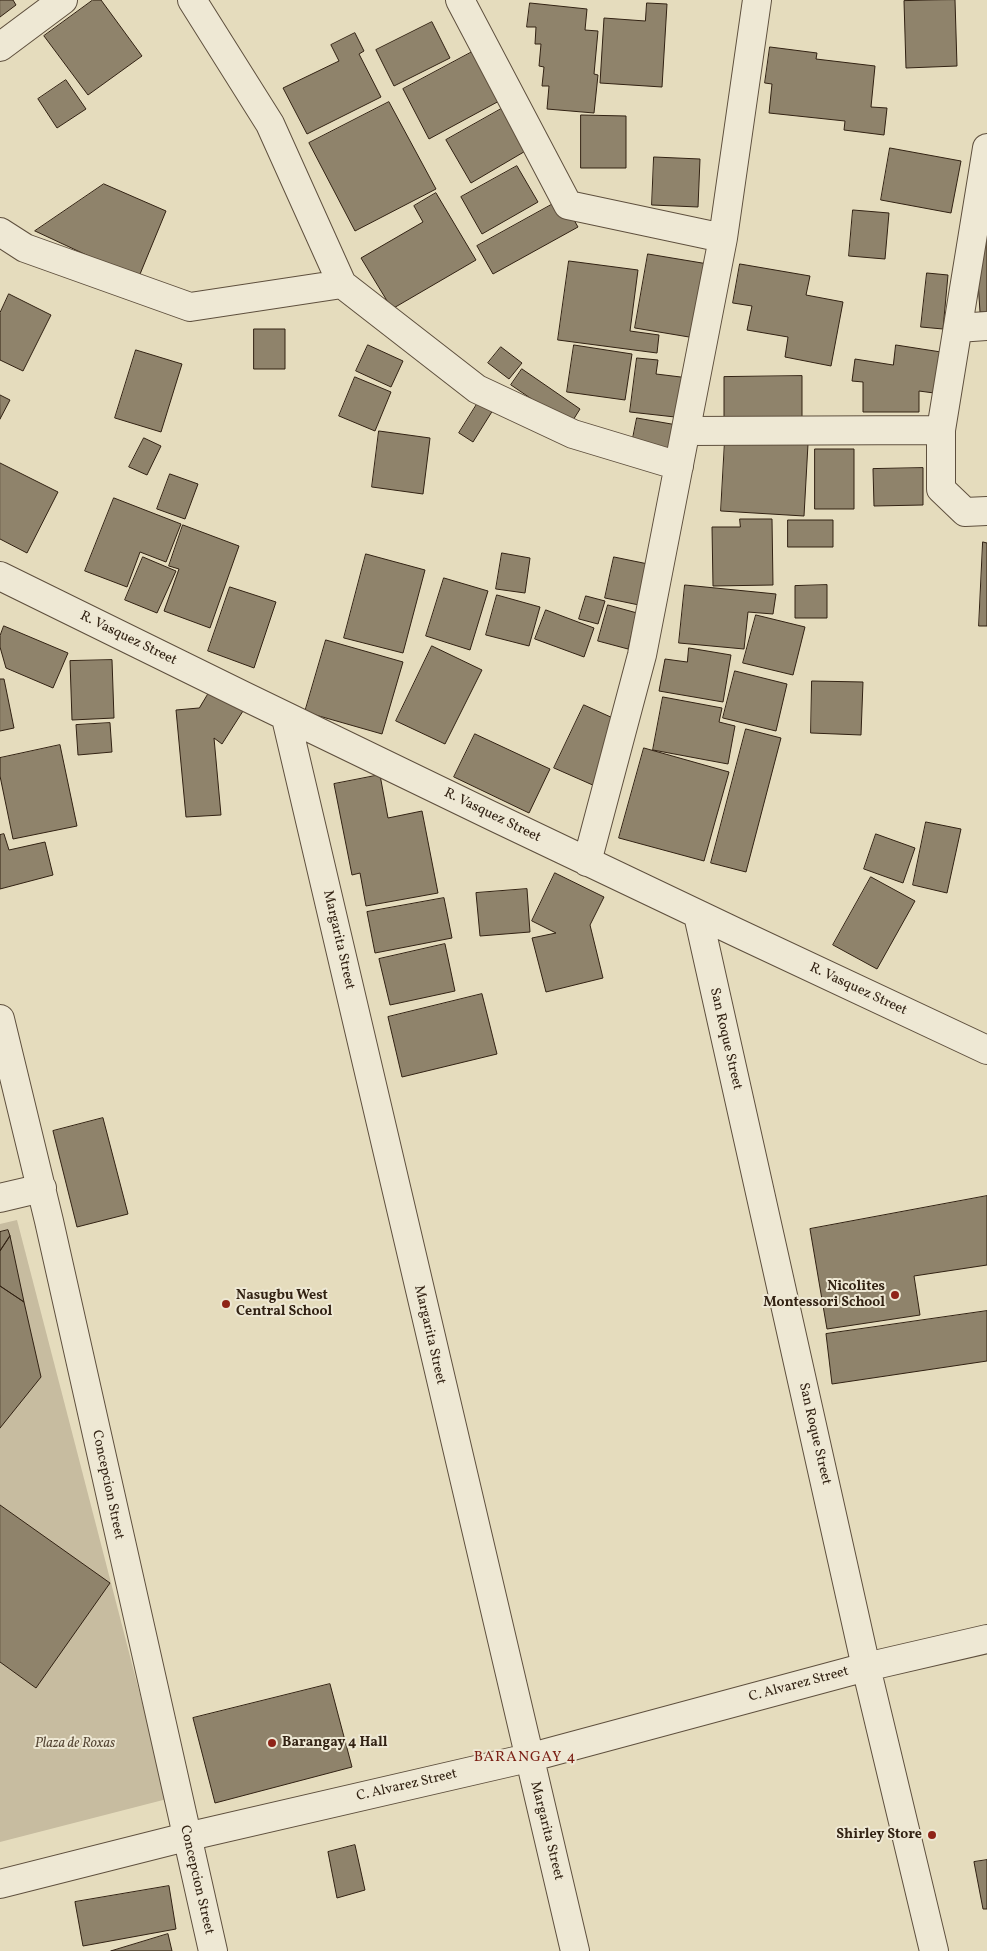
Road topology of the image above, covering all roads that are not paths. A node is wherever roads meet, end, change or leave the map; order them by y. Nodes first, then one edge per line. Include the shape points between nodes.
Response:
1 (63, 0) edge
2 (192, 0) edge
3 (460, 0) edge
4 (757, 0) edge
5 (0, 47) edge
6 (987, 148) edge
7 (0, 232) edge
8 (723, 238) junction
9 (342, 284) junction
10 (987, 326) edge
11 (958, 328) junction
12 (941, 430) junction
13 (686, 431) junction
14 (679, 466) junction
15 (987, 512) edge
16 (0, 576) edge
17 (286, 718) junction
18 (588, 862) junction
19 (698, 915) junction
20 (0, 1019) edge
21 (987, 1050) edge
22 (42, 1188) junction
23 (0, 1198) edge
24 (987, 1638) edge
25 (866, 1667) junction
26 (528, 1758) junction
27 (186, 1837) junction
28 (0, 1884) edge
29 (213, 1951) edge
30 (574, 1951) edge
31 (934, 1951) edge

1 - 5 street
2 - 9 street via 270,124
3 - 8 street via 568,205
4 - 8 street
6 - 11 street
7 - 9 street via 26,248 190,307
8 - 13 street
9 - 14 street via 477,389 573,434
10 - 11 street
11 - 12 street
12 - 13 street
12 - 15 street via 941,489 965,512
13 - 14 street
14 - 18 street via 642,655
16 - 17 street, R. Vasquez Street
17 - 18 street, R. Vasquez Street
17 - 26 street, Margarita Street
18 - 19 street, R. Vasquez Street
19 - 21 street, R. Vasquez Street
19 - 25 street, San Roque Street
20 - 22 street, Concepcion Street
22 - 23 street
22 - 27 street, Concepcion Street
24 - 25 street, C. Alvarez Street
25 - 26 street, C. Alvarez Street
25 - 31 street, San Roque Street
26 - 27 street, C. Alvarez Street
26 - 30 street, Margarita Street
27 - 28 street, C. Alvarez Street
27 - 29 street, Concepcion Street

